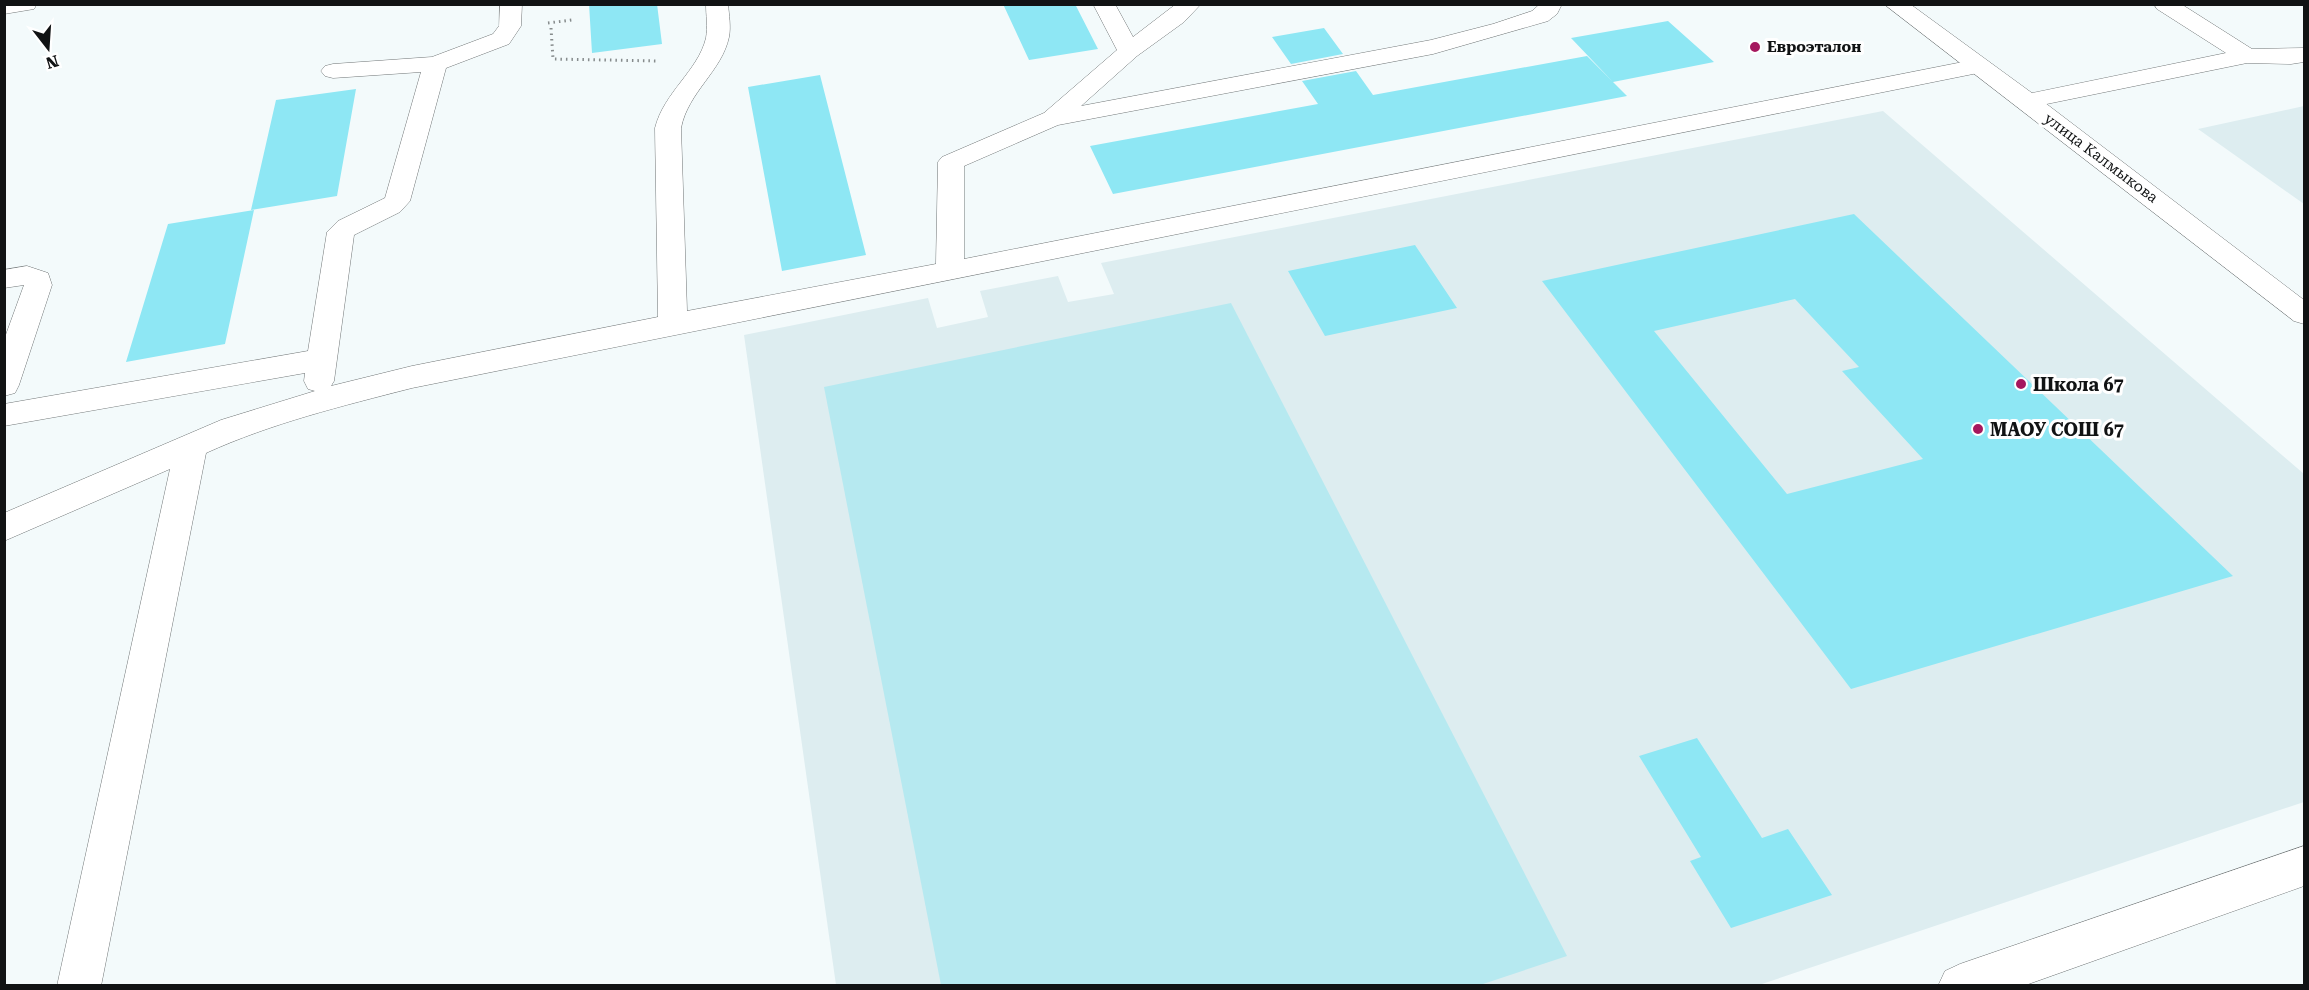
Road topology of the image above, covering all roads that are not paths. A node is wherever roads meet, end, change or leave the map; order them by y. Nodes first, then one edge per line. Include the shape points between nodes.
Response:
1 (26, 4) edge
2 (511, 4) edge
3 (717, 4) edge
4 (1104, 4) edge
5 (1190, 4) edge
6 (1551, 4) edge
7 (1895, 4) edge
8 (2165, 4) edge
9 (4, 7) edge
10 (1129, 51) junction
11 (2304, 55) edge
12 (2247, 56) junction
13 (435, 64) junction
14 (1978, 66) junction
15 (333, 71) dead end
16 (2027, 101) junction
17 (1052, 119) junction
18 (950, 272) junction
19 (4, 279) edge
20 (2304, 314) edge
21 (673, 324) junction
22 (322, 359) junction
23 (4, 385) edge
24 (317, 401) junction
25 (4, 415) edge
26 (191, 446) junction
27 (4, 528) edge
28 (2304, 866) edge
29 (79, 986) edge
30 (1960, 986) edge

1 - 9 main road
2 - 13 main road via 510,26 501,39
3 - 21 main road via 718,39 669,116
4 - 10 main road
5 - 10 main road
6 - 17 main road via 1540,16 1433,46
7 - 14 main road, улица Калмыкова
8 - 12 main road
10 - 17 main road
11 - 12 main road
12 - 16 main road
13 - 15 main road
13 - 22 main road via 400,197 393,205 346,227 340,236
14 - 16 main road, улица Калмыкова
14 - 18 main road
16 - 20 main road, улица Калмыкова
17 - 18 main road via 951,162
18 - 21 main road
19 - 23 main road via 27,275 38,279 38,285
21 - 24 main road via 412,377
22 - 24 main road
22 - 25 main road
24 - 26 main road via 232,428
26 - 27 main road
26 - 29 main road
28 - 30 main road

